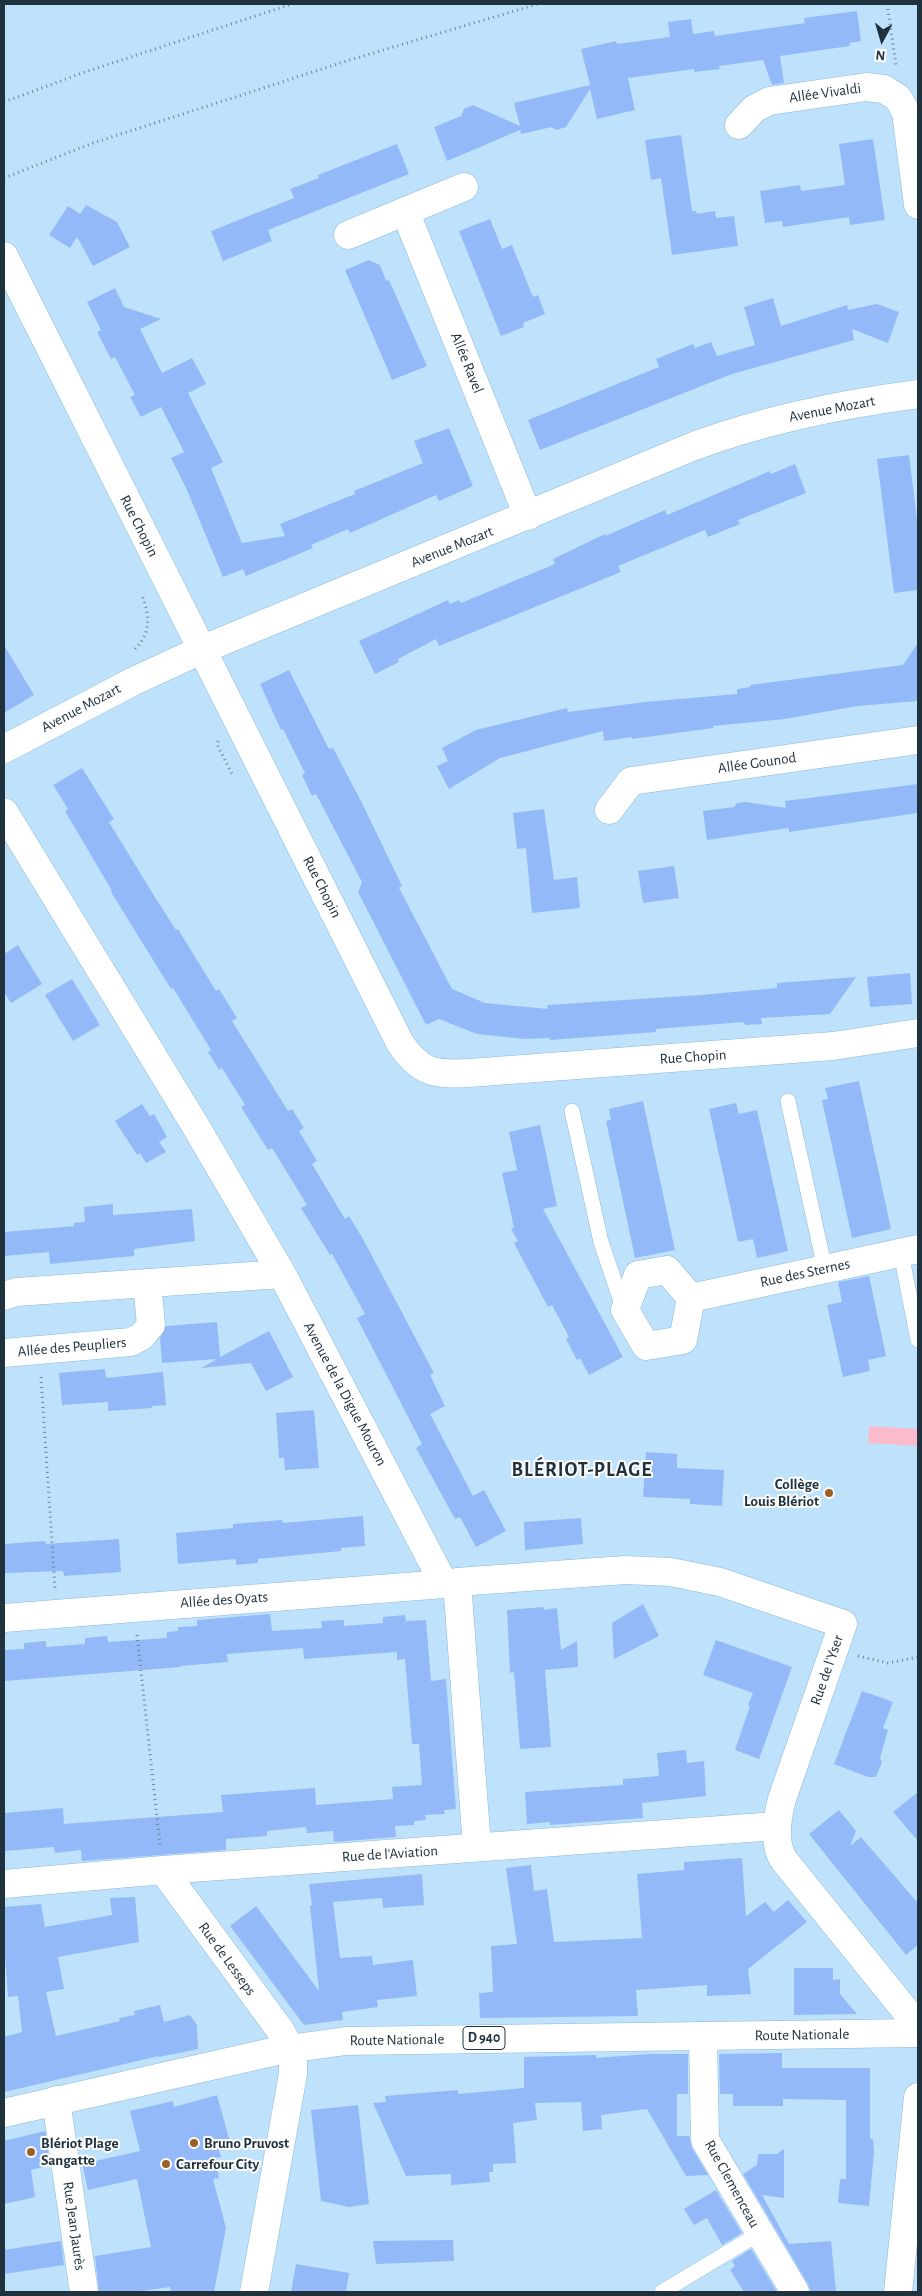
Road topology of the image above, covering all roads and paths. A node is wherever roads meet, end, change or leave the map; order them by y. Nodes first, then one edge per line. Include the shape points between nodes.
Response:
1 (292, 4) edge
2 (538, 4) edge
3 (887, 4) edge
4 (4, 102) edge
5 (902, 105) junction
6 (739, 125) dead end
7 (4, 178) edge
8 (464, 187) dead end
9 (918, 205) edge
10 (405, 211) junction
11 (348, 235) dead end
12 (4, 256) edge
13 (918, 394) edge
14 (528, 516) junction
15 (140, 590) dead end
16 (201, 650) junction
17 (128, 653) dead end
18 (236, 718) junction
19 (918, 740) edge
20 (4, 749) edge
21 (234, 778) dead end
22 (609, 810) dead end
23 (5, 818) edge
24 (918, 1033) edge
25 (788, 1101) dead end
26 (572, 1111) dead end
27 (909, 1251) edge
28 (825, 1269) junction
29 (282, 1274) junction
30 (147, 1283) junction
31 (4, 1296) edge
32 (691, 1298) junction
33 (625, 1310) junction
34 (918, 1340) edge
35 (40, 1351) junction
36 (4, 1353) edge
37 (450, 1583) junction
38 (134, 1607) junction
39 (56, 1613) junction
40 (4, 1618) edge
41 (833, 1650) junction
42 (918, 1657) edge
43 (778, 1826) junction
44 (477, 1847) junction
45 (162, 1870) junction
46 (4, 1884) edge
47 (918, 2026) edge
48 (918, 2033) edge
49 (703, 2036) junction
50 (291, 2048) junction
51 (918, 2097) edge
52 (56, 2100) junction
53 (4, 2113) edge
54 (760, 2233) junction
55 (84, 2292) edge
56 (254, 2292) edge
57 (662, 2292) edge
58 (795, 2292) edge
59 (898, 2292) edge

1 - 4 path
2 - 7 path via 94,143
3 - 5 path
5 - 6 street, Allée Vivaldi via 892,93 866,87 769,101 754,109
5 - 9 street via 908,122
8 - 10 street
10 - 11 street
10 - 14 street, Allée Ravel
12 - 16 street, Rue Chopin
13 - 14 street, Avenue Mozart via 812,412 728,434
14 - 16 street, Avenue Mozart
15 - 17 path via 149,621 144,636
16 - 18 street, Rue Chopin
16 - 20 street, Avenue Mozart
18 - 21 path via 219,732 217,744
18 - 24 street, Rue Chopin via 400,1043 416,1064 426,1070 452,1074 692,1057 833,1046
19 - 22 street, Allée Gounod via 631,781
23 - 29 street, Avenue de la Digue Mouron via 195,1125
25 - 28 lane
26 - 33 lane via 601,1242
27 - 28 street, Rue des Sternes
27 - 34 lane
28 - 32 street, Rue des Sternes
29 - 30 street
29 - 37 street, Avenue de la Digue Mouron
30 - 31 street via 16,1292
30 - 35 street, Allée des Peupliers via 151,1325 142,1336 131,1342
32 - 33 street via 667,1270 638,1275
32 - 33 street via 683,1340 646,1346
35 - 36 street, Allée des Peupliers
35 - 39 path
37 - 38 street, Allée des Oyats
37 - 41 street, Rue de l'Yser via 626,1570 688,1574 843,1624
37 - 44 street, Avenue de la Digue Mouron
38 - 39 street, Allée des Oyats
38 - 45 path
39 - 40 street, Allée des Oyats
41 - 42 path via 888,1664
41 - 43 street, Rue de l'Yser via 782,1799
43 - 44 street, Rue de l'Aviation
43 - 47 street, Rue de l'Yser via 777,1845 783,1860
44 - 45 street, Rue de l'Aviation
45 - 46 street, Rue de l'Aviation
45 - 50 street, Rue de Lesseps
48 - 49 street, Route Nationale / D 940
49 - 50 street, Route Nationale / D 940 via 366,2040
49 - 54 street, Rue Clemenceau via 705,2140
50 - 52 street, Route Nationale / D 940
50 - 56 street via 293,2074
51 - 59 street
52 - 53 street, Route Nationale / D 940
52 - 55 street, Rue Jean Jaurès
54 - 57 lane
54 - 58 street, Rue Clemenceau

